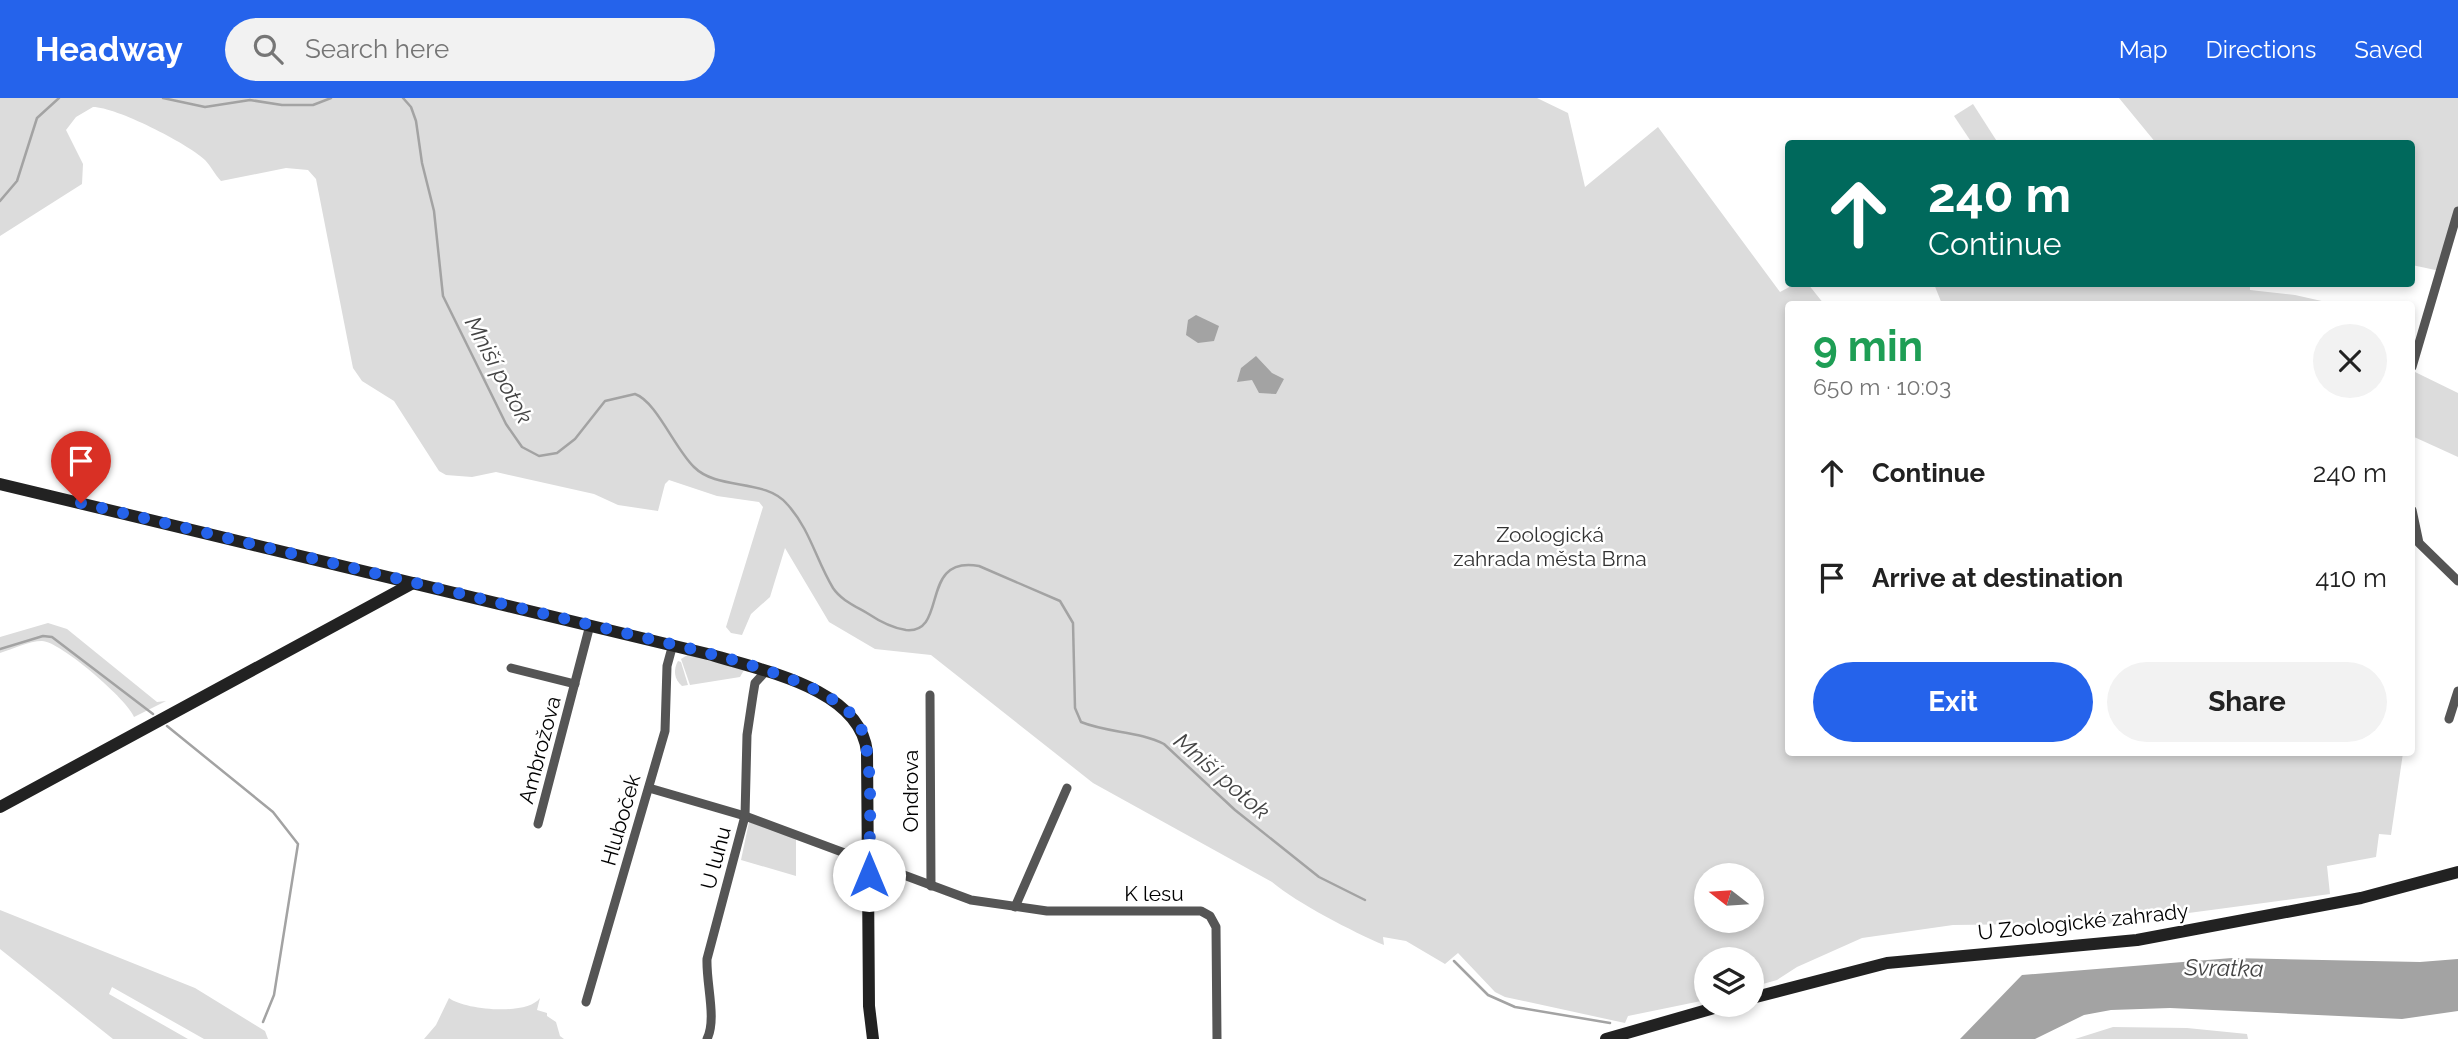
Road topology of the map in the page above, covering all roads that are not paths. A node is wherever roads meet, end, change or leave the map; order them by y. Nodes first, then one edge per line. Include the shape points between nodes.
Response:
1 (2458, 211) edge
2 (2415, 358) edge
3 (0, 484) edge
4 (2415, 524) edge
5 (2458, 581) edge
6 (413, 583) junction
7 (590, 625) junction
8 (673, 644) junction
9 (511, 668) dead end
10 (766, 671) junction
11 (575, 684) junction
12 (2458, 691) edge
13 (930, 695) dead end
14 (2449, 719) dead end
15 (649, 788) junction
16 (1067, 789) dead end
17 (0, 807) edge
18 (745, 816) junction
19 (538, 824) dead end
20 (869, 864) junction
21 (2458, 872) edge
22 (931, 886) junction
23 (1015, 907) junction
24 (1764, 995) edge
25 (586, 1002) dead end
26 (1694, 1014) edge
27 (707, 1039) edge
28 (873, 1039) edge
29 (1217, 1039) edge
30 (1606, 1039) edge

1 - 2 street
3 - 6 street, Ondrova
4 - 5 street via 2419,543
6 - 7 street, Ondrova
6 - 17 street
7 - 8 street, Ondrova
7 - 11 street, Ambrožova
8 - 10 street, Ondrova
8 - 15 street, Hluboček via 667,666 665,731
9 - 11 street, Ambrožova
10 - 18 street, U luhu via 755,683 747,735
10 - 20 street, Ondrova via 831,700 859,724 868,763
11 - 19 street, Ambrožova
12 - 14 street
13 - 22 street, Ondrova
15 - 18 street, K lesu
15 - 25 street, Hluboček
16 - 23 street
18 - 20 street, K lesu
18 - 27 street, U luhu via 707,959 712,1015
20 - 22 street, K lesu
20 - 28 street, Ondrova
21 - 24 street, U Zoologické zahrady via 2361,898 2137,940 1886,963
22 - 23 street, K lesu via 971,900
23 - 29 street, K lesu via 1201,911 1210,916 1216,927
26 - 30 street

